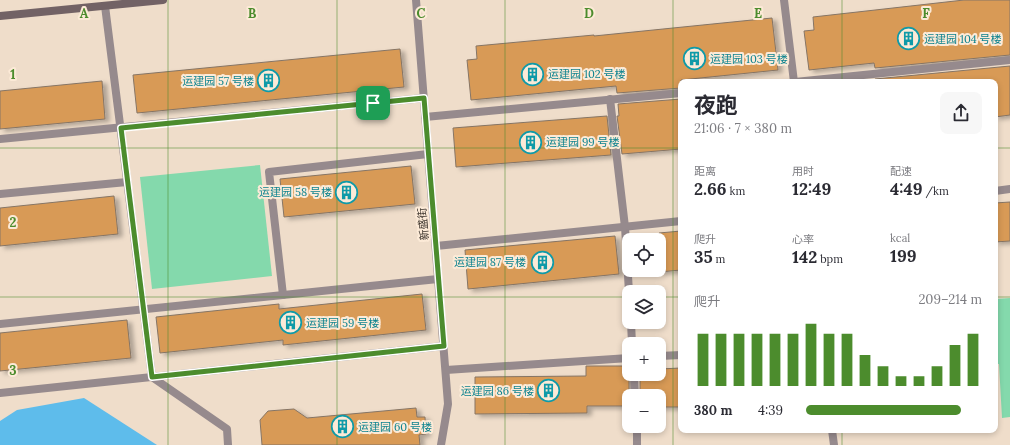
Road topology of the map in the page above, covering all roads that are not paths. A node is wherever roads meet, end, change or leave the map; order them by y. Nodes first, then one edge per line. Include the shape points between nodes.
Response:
1 (163, 0) edge
2 (416, 0) edge
3 (784, 0) edge
4 (106, 6) junction
5 (0, 16) edge
6 (1010, 60) edge
7 (795, 79) edge
8 (824, 79) edge
9 (678, 93) edge
10 (424, 98) junction
11 (610, 99) junction
12 (425, 117) junction
13 (121, 128) junction
14 (0, 139) edge
15 (428, 154) junction
16 (127, 182) junction
17 (1010, 189) edge
18 (998, 191) edge
19 (0, 194) edge
20 (678, 221) edge
21 (625, 227) junction
22 (436, 246) junction
23 (438, 279) junction
24 (629, 285) edge
25 (283, 295) junction
26 (143, 309) junction
27 (0, 324) edge
28 (444, 346) junction
29 (678, 355) edge
30 (666, 356) edge
31 (622, 358) edge
32 (446, 370) junction
33 (152, 377) junction
34 (0, 393) edge
35 (636, 433) edge
36 (832, 433) edge
37 (228, 445) edge
38 (441, 445) edge
39 (637, 445) edge
40 (834, 445) edge

1 - 4 main road
2 - 10 street, 新盛街
3 - 7 street
4 - 5 main road
4 - 13 street
6 - 8 street
9 - 11 street
10 - 12 street, 新盛街
10 - 13 street
11 - 12 street
11 - 21 street
12 - 15 street, 新盛街
13 - 14 street
13 - 16 street
15 - 22 street, 新盛街
15 - 25 street via 269,172
16 - 19 street
16 - 26 street
17 - 18 street
20 - 21 street
21 - 22 street
21 - 24 street
22 - 23 street, 新盛街
23 - 25 street
23 - 28 street, 新盛街
25 - 26 street
26 - 27 street
26 - 33 street
28 - 32 street, 新盛街
28 - 33 street
29 - 30 street
31 - 32 street
32 - 38 street, 新盛街 via 448,404
33 - 34 street
33 - 37 street via 226,428
35 - 39 street
36 - 40 street

